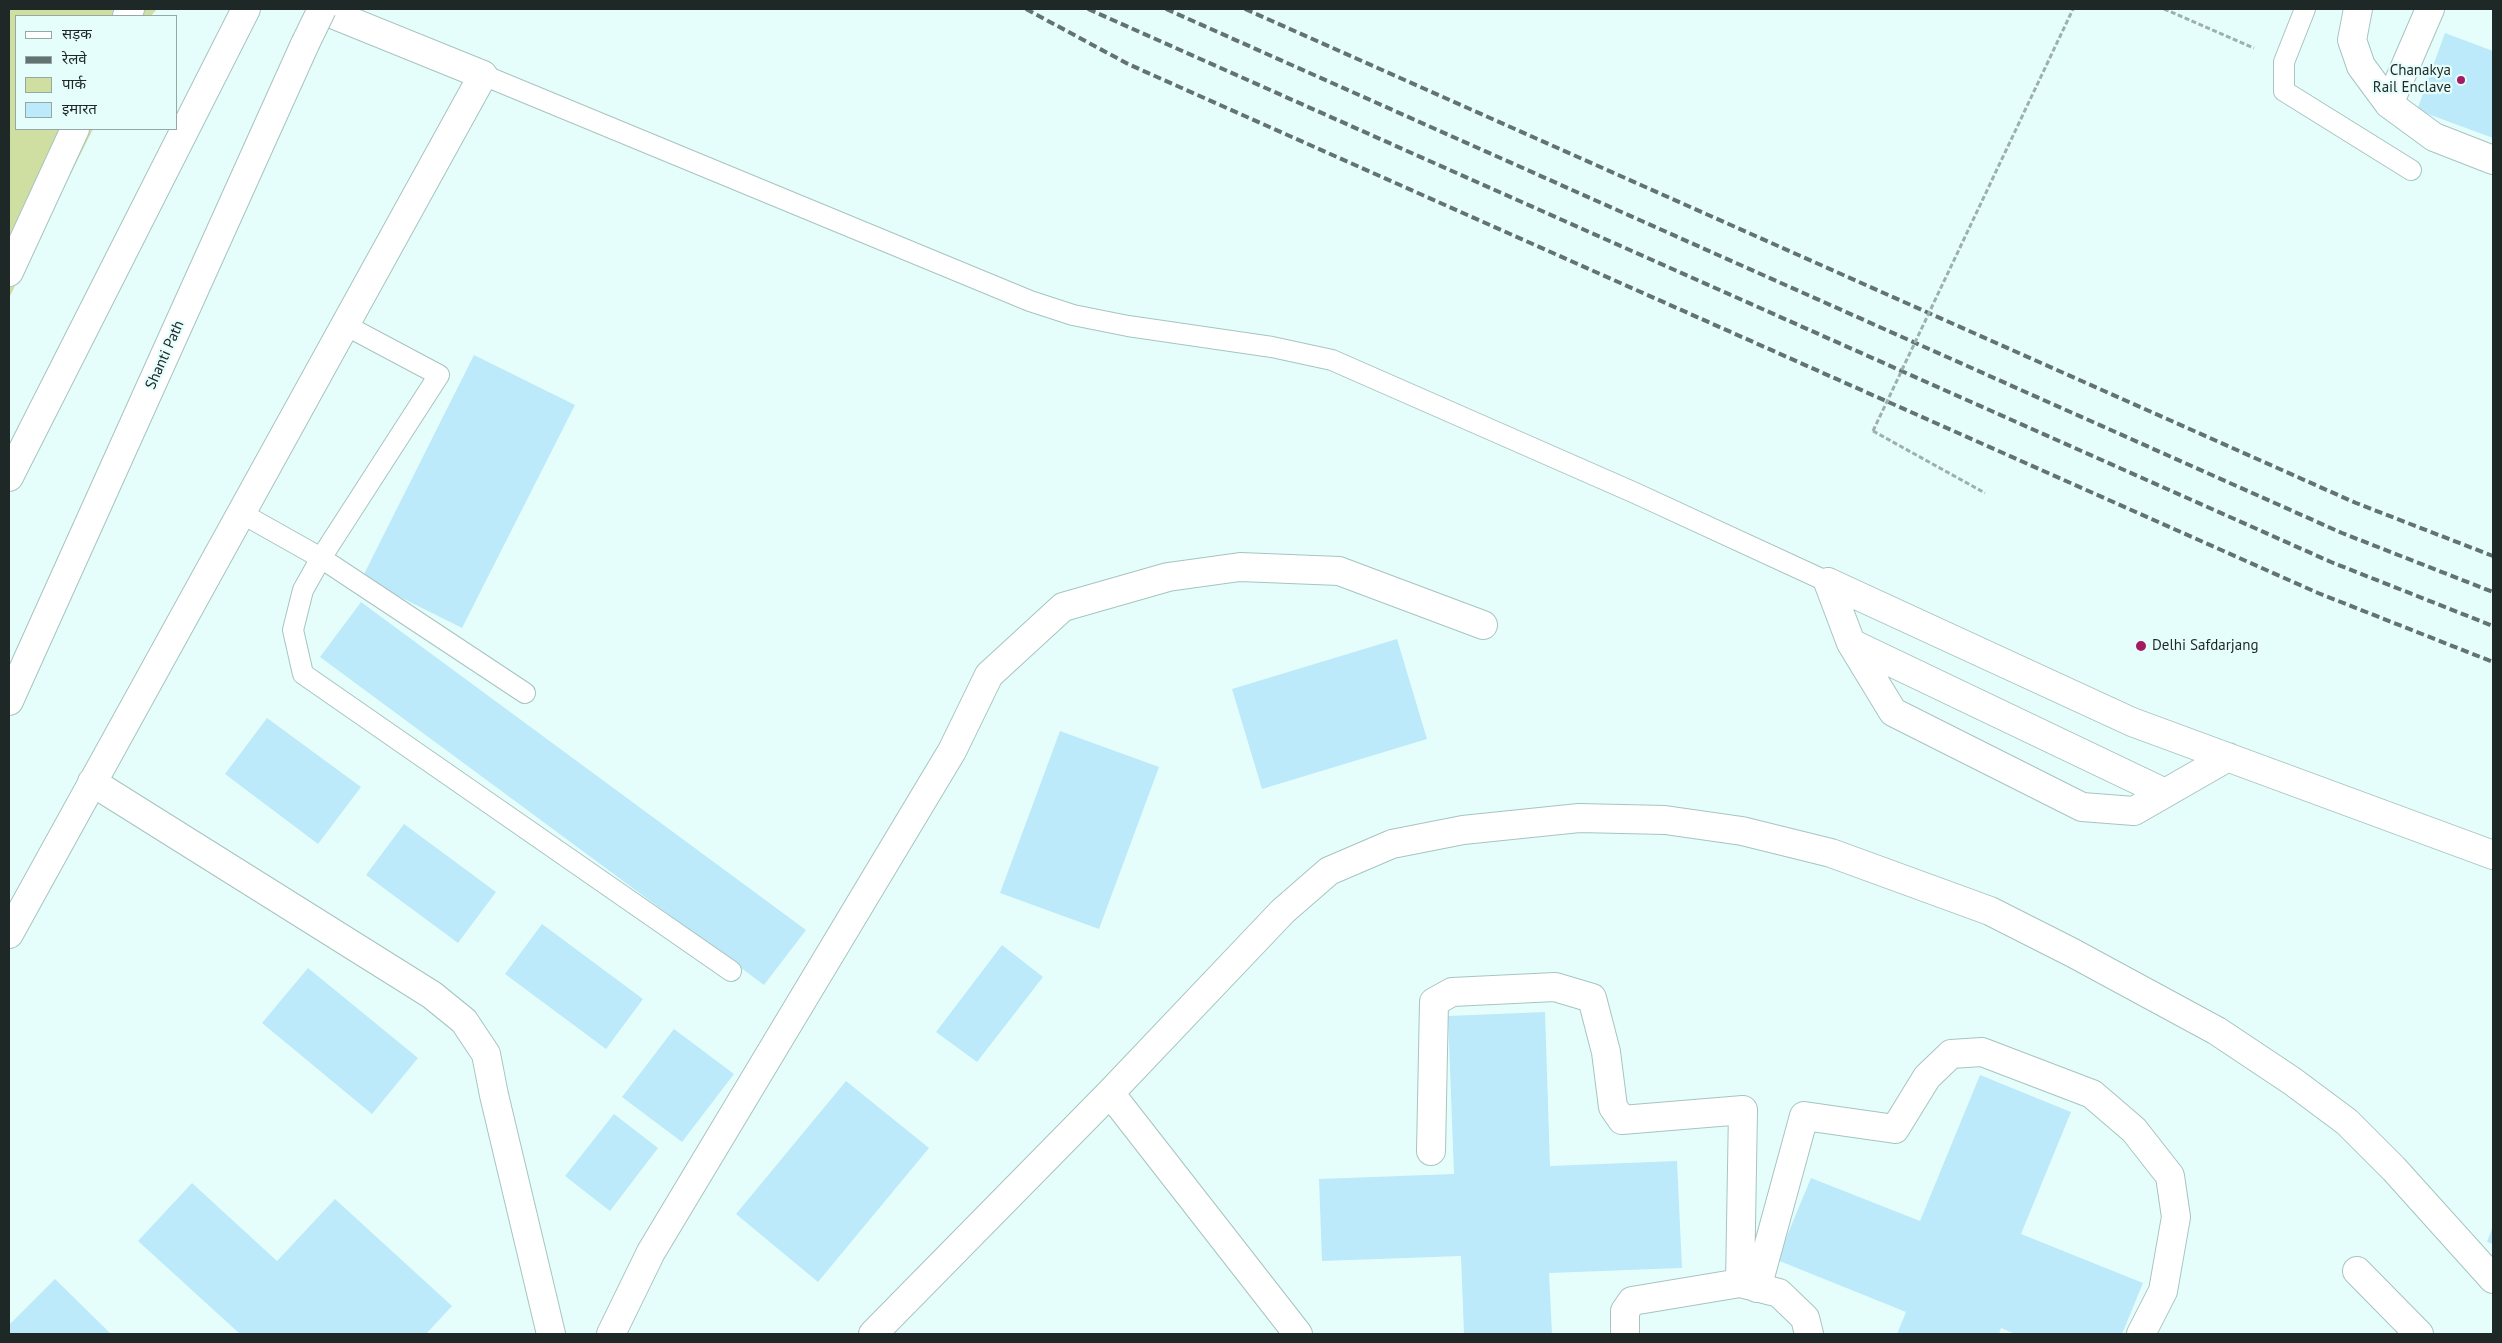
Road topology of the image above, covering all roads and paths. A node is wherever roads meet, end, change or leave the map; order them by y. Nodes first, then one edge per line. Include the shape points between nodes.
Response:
1 (321, 9) edge
2 (2073, 9) edge
3 (2164, 9) edge
4 (2305, 9) edge
5 (2358, 9) edge
6 (2430, 9) edge
7 (246, 10) edge
8 (2284, 62) junction
9 (483, 75) junction
10 (2389, 104) junction
11 (75, 130) edge
12 (2493, 160) edge
13 (2411, 170) dead end
14 (9, 272) edge
15 (345, 325) junction
16 (9, 478) edge
17 (1985, 493) dead end
18 (241, 513) junction
19 (322, 558) junction
20 (1828, 582) junction
21 (1483, 624) dead end
22 (1851, 643) junction
23 (525, 693) dead end
24 (9, 701) edge
25 (2228, 757) junction
26 (92, 782) junction
27 (2165, 793) junction
28 (2493, 855) edge
29 (9, 934) edge
30 (731, 971) dead end
31 (1110, 1093) junction
32 (1431, 1151) dead end
33 (2357, 1271) dead end
34 (2493, 1279) edge
35 (1749, 1285) junction
36 (551, 1334) edge
37 (611, 1334) edge
38 (873, 1334) edge
39 (1298, 1334) edge
40 (1625, 1334) edge
41 (1809, 1334) edge
42 (2141, 1334) edge
43 (2420, 1334) edge

1 - 9 street
1 - 24 street, Shanti Path, bridge
2 - 17 path, bridge via 1873,430
3 - 8 path
4 - 8 lane
5 - 10 street via 2352,40 2361,66
6 - 10 street
7 - 16 street
8 - 13 lane via 2284,91
9 - 15 street
9 - 20 lane via 1030,301 1073,315 1128,326 1253,344 1332,360
10 - 12 street via 2434,138
11 - 14 street
15 - 18 street
15 - 19 lane via 439,375
18 - 19 lane
18 - 26 street
19 - 23 lane
19 - 30 lane via 303,590 293,630 303,674
20 - 22 street
20 - 25 street via 2132,722
21 - 37 street via 1339,571 1240,568 1186,574 1063,607 989,675 952,752 651,1252
22 - 27 street
22 - 27 street via 1893,712 2082,807 2134,811
25 - 27 street
25 - 28 street
26 - 29 street
26 - 36 street via 432,995 464,1021 486,1054
31 - 34 street via 1283,911 1329,871 1392,844 1463,830 1579,818 1665,820 1742,831 1831,853 1990,911 2073,952 2217,1031 2346,1122 2394,1169
31 - 38 street
31 - 39 street
32 - 35 street via 1434,1002 1452,992 1555,987 1592,998 1606,1052 1612,1107 1622,1120 1744,1110
33 - 43 street
35 - 40 street via 1632,1301 1625,1311
35 - 41 street via 1779,1293 1804,1318
35 - 42 street via 1804,1116 1894,1129 1927,1077 1951,1054 1982,1052 2092,1094 2134,1130 2170,1176 2176,1217 2163,1291

